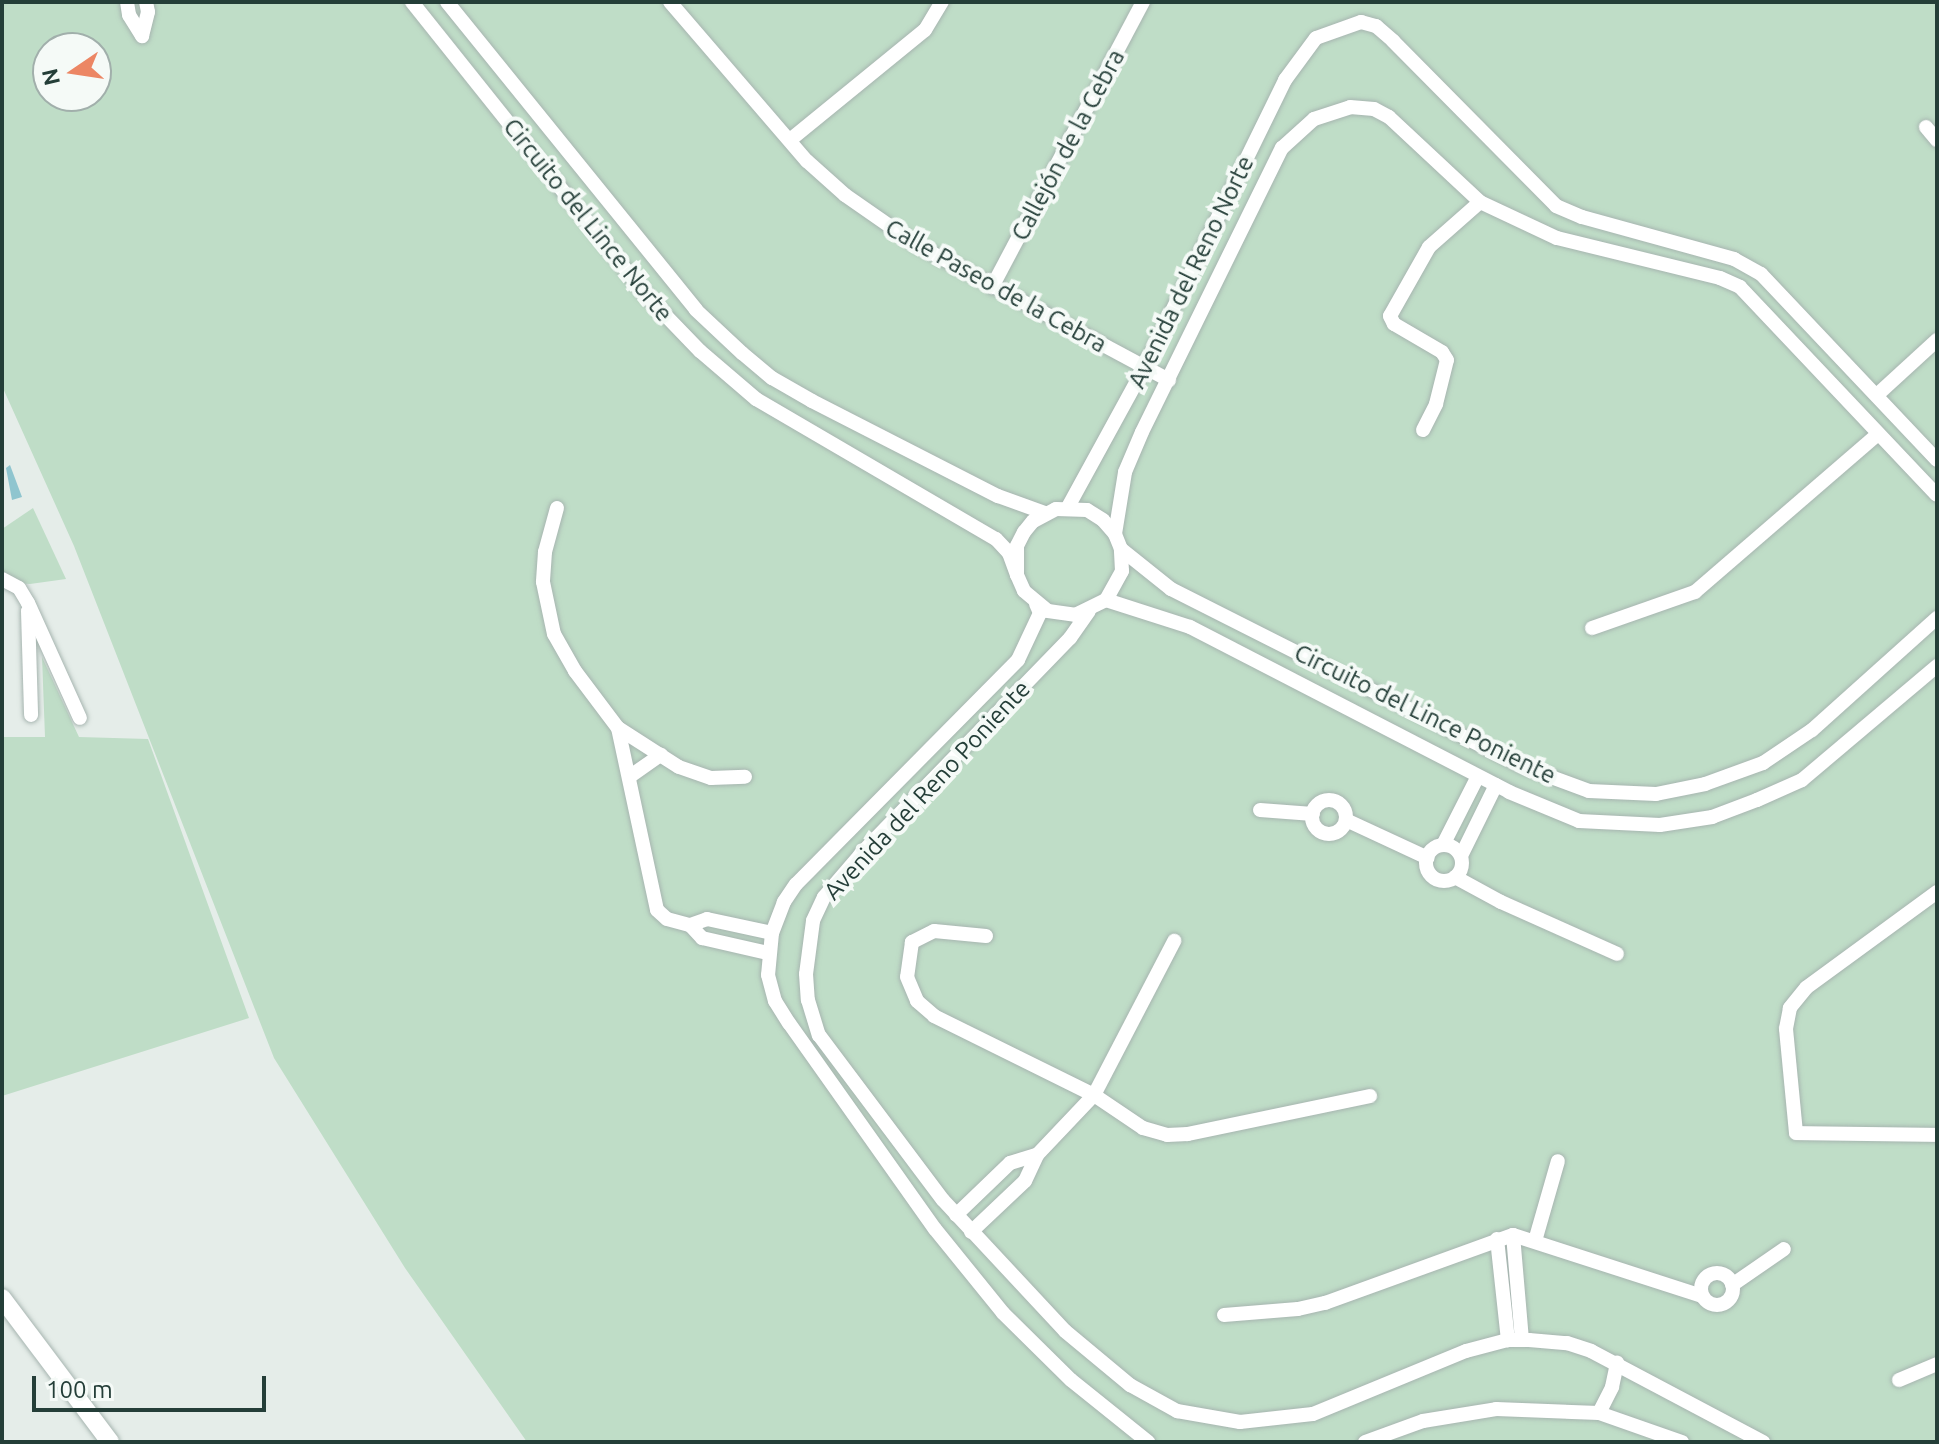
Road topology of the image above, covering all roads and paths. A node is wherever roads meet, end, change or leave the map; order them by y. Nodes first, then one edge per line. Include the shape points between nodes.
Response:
1 (127, 2) edge
2 (146, 2) edge
3 (412, 2) edge
4 (447, 2) edge
5 (670, 2) edge
6 (942, 2) edge
7 (1143, 2) edge
8 (1926, 127) dead end
9 (790, 140) junction
10 (1937, 140) edge
11 (1244, 163) junction
12 (1268, 175) junction
13 (1480, 202) junction
14 (992, 287) junction
15 (1937, 340) edge
16 (1144, 368) junction
17 (1169, 380) junction
18 (1878, 394) junction
19 (1423, 430) dead end
20 (1878, 434) junction
21 (1937, 460) edge
22 (1937, 495) edge
23 (1068, 507) junction
24 (557, 508) dead end
25 (1045, 513) junction
26 (1115, 534) junction
27 (1121, 549) junction
28 (1017, 575) junction
29 (2, 579) edge
30 (1106, 600) junction
31 (28, 603) junction
32 (1036, 604) junction
33 (1089, 611) junction
34 (1937, 618) edge
35 (1592, 628) dead end
36 (1937, 666) edge
37 (31, 715) dead end
38 (80, 718) dead end
39 (618, 728) junction
40 (661, 755) junction
41 (1478, 776) junction
42 (629, 777) junction
43 (745, 777) dead end
44 (1496, 785) junction
45 (1260, 810) dead end
46 (1313, 814) junction
47 (1346, 820) junction
48 (1443, 845) junction
49 (1461, 856) junction
50 (1428, 858) junction
51 (1455, 877) junction
52 (1937, 892) edge
53 (690, 925) junction
54 (772, 933) junction
55 (986, 936) dead end
56 (1174, 941) dead end
57 (768, 953) junction
58 (1617, 954) dead end
59 (1094, 1095) junction
60 (1370, 1096) dead end
61 (1937, 1135) edge
62 (1037, 1155) junction
63 (1558, 1161) dead end
64 (956, 1215) junction
65 (971, 1232) junction
66 (1513, 1235) junction
67 (1497, 1239) junction
68 (1535, 1241) junction
69 (1784, 1249) dead end
70 (1732, 1285) junction
71 (1702, 1296) junction
72 (2, 1298) edge
73 (1224, 1315) dead end
74 (1515, 1340) junction
75 (1617, 1363) junction
76 (1937, 1364) edge
77 (1899, 1380) dead end
78 (1599, 1413) junction
79 (110, 1442) edge
80 (1148, 1442) edge
81 (1365, 1442) edge
82 (1682, 1442) edge
83 (1763, 1442) edge

1 - 2 street via 142,36
3 - 28 street, Circuito del Lince Norte via 644,293 700,351 794,424 996,539 1009,553
4 - 25 street, Circuito del Lince Norte via 696,310 742,353 812,401 998,496
5 - 9 street, Calle Paseo de la Cebra
6 - 9 street via 925,30
7 - 14 street, Callejón de la Cebra
8 - 10 street
9 - 14 street, Calle Paseo de la Cebra via 845,195 917,245
11 - 12 street
11 - 16 street, Avenida del Reno Norte
11 - 18 street, Avenida del Reno Norte via 1285,80 1316,38 1361,22 1376,26 1556,206 1749,266 1771,282
12 - 13 street, Avenida del Reno Norte via 1282,148 1314,119 1350,107 1374,109
12 - 17 street, Avenida del Reno Norte
13 - 19 street via 1429,247 1390,316 1447,360
13 - 20 street via 1557,238 1740,287
14 - 16 street, Calle Paseo de la Cebra
15 - 18 street
16 - 17 street, Calle Paseo de la Cebra
16 - 23 street, Avenida del Reno Norte
17 - 26 street, Avenida del Reno Norte via 1125,472
18 - 21 street
20 - 22 street
20 - 35 street via 1695,592
23 - 25 street
23 - 26 street via 1095,515
24 - 39 street via 544,564 548,616 564,654
25 - 28 street via 1017,546
26 - 27 street
27 - 30 street via 1122,571
27 - 34 street, Circuito del Lince Poniente via 1171,589 1524,767 1589,791 1656,794 1705,784 1763,763 1812,730
28 - 32 street
29 - 31 street via 19,588
30 - 33 street
30 - 41 street, Circuito del Lince Poniente via 1215,638
31 - 37 street
31 - 38 street
32 - 33 street via 1061,615
32 - 54 street, Avenida del Reno Poniente via 1040,613 1018,660 796,884
33 - 64 street, Avenida del Reno Poniente via 1070,638 861,854 824,897 813,921 806,974 819,1035
36 - 44 street, Circuito del Lince Poniente via 1802,780 1712,817 1660,825 1579,821
39 - 40 street
39 - 42 street
40 - 42 street
40 - 43 street via 695,774
41 - 44 street, Circuito del Lince Poniente
41 - 48 street
42 - 53 street via 655,905 667,919
44 - 49 street
45 - 46 street
46 - 47 street via 1321,802 1335,801 1343,806
46 - 47 street via 1316,828 1329,834 1342,829
47 - 50 street
48 - 49 street
48 - 50 street
49 - 51 street
50 - 51 street via 1432,876 1443,881
51 - 58 street
52 - 61 street via 1806,988 1790,1008 1786,1029 1796,1133
53 - 54 street via 707,919
53 - 57 street via 702,938
54 - 57 street, Avenida del Reno Poniente
55 - 59 street via 934,931 912,942 907,977 917,1001 934,1016
56 - 59 street
57 - 80 street, Avenida del Reno Poniente via 768,975 782,1012 935,1229 1038,1350
59 - 60 street via 1143,1128 1167,1135
59 - 62 street
62 - 64 street via 1010,1163
62 - 65 street via 1025,1181
63 - 68 street
64 - 65 street, Avenida del Reno Poniente
65 - 74 street, Avenida del Reno Poniente via 1065,1331 1130,1385 1177,1411 1222,1421 1313,1414 1466,1351
66 - 67 street
66 - 68 street
66 - 74 street
67 - 73 street via 1325,1303
67 - 74 street
68 - 71 street
69 - 70 street
70 - 71 street via 1732,1294 1722,1304 1708,1303
70 - 71 street via 1720,1273 1708,1275
72 - 79 street
74 - 75 street, Avenida del Reno Poniente via 1567,1343
75 - 78 street
75 - 83 street, Avenida del Reno Poniente
76 - 77 street
78 - 81 street via 1496,1409 1423,1421
78 - 82 street

